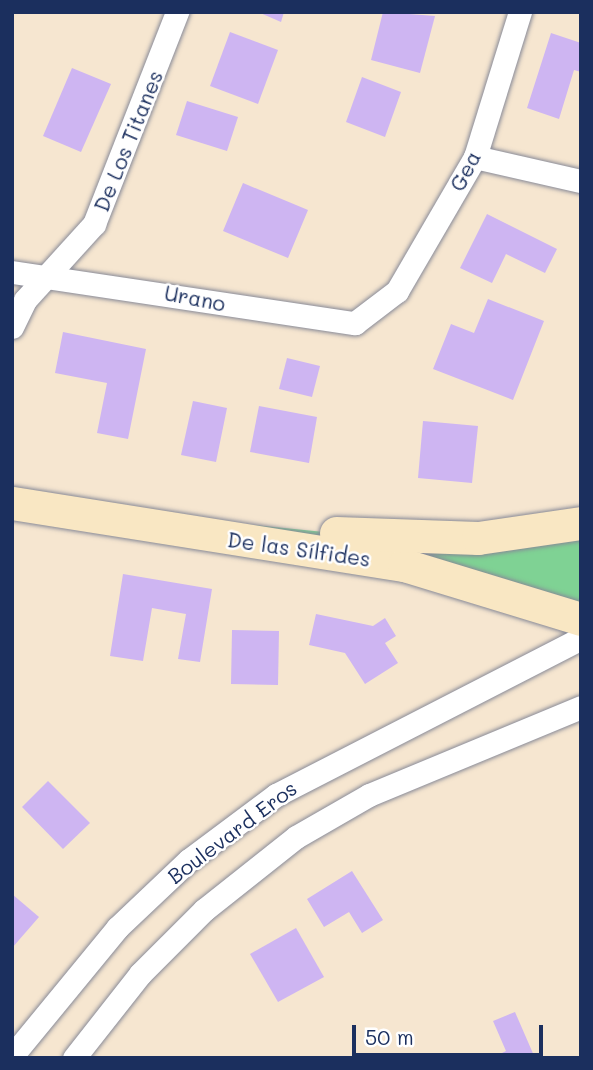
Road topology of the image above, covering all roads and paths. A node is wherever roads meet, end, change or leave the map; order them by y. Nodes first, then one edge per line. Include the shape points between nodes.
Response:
1 (177, 12) edge
2 (520, 12) edge
3 (475, 157) junction
4 (581, 181) edge
5 (12, 272) edge
6 (46, 276) junction
7 (376, 312) joint
8 (12, 327) edge
9 (12, 480) edge
10 (12, 503) edge
11 (581, 523) edge
12 (581, 620) edge
13 (581, 638) edge
14 (581, 707) edge
15 (12, 1056) edge
16 (74, 1058) edge

1 - 6 street, De Los Titanes via 94,224
2 - 3 street, Gea
3 - 4 street
3 - 7 street, Gea via 397,290
5 - 6 street, Urano
6 - 7 street, Urano via 321,323 355,323
6 - 8 street, De Los Titanes
9 - 11 main road, De las Sílfides via 223,522 404,540
10 - 12 main road, De las Sílfides via 404,565
13 - 15 street, Boulevard Eros via 276,794 189,860 117,928
14 - 16 street, Boulevard Eros via 369,794 296,836 204,909 140,974

